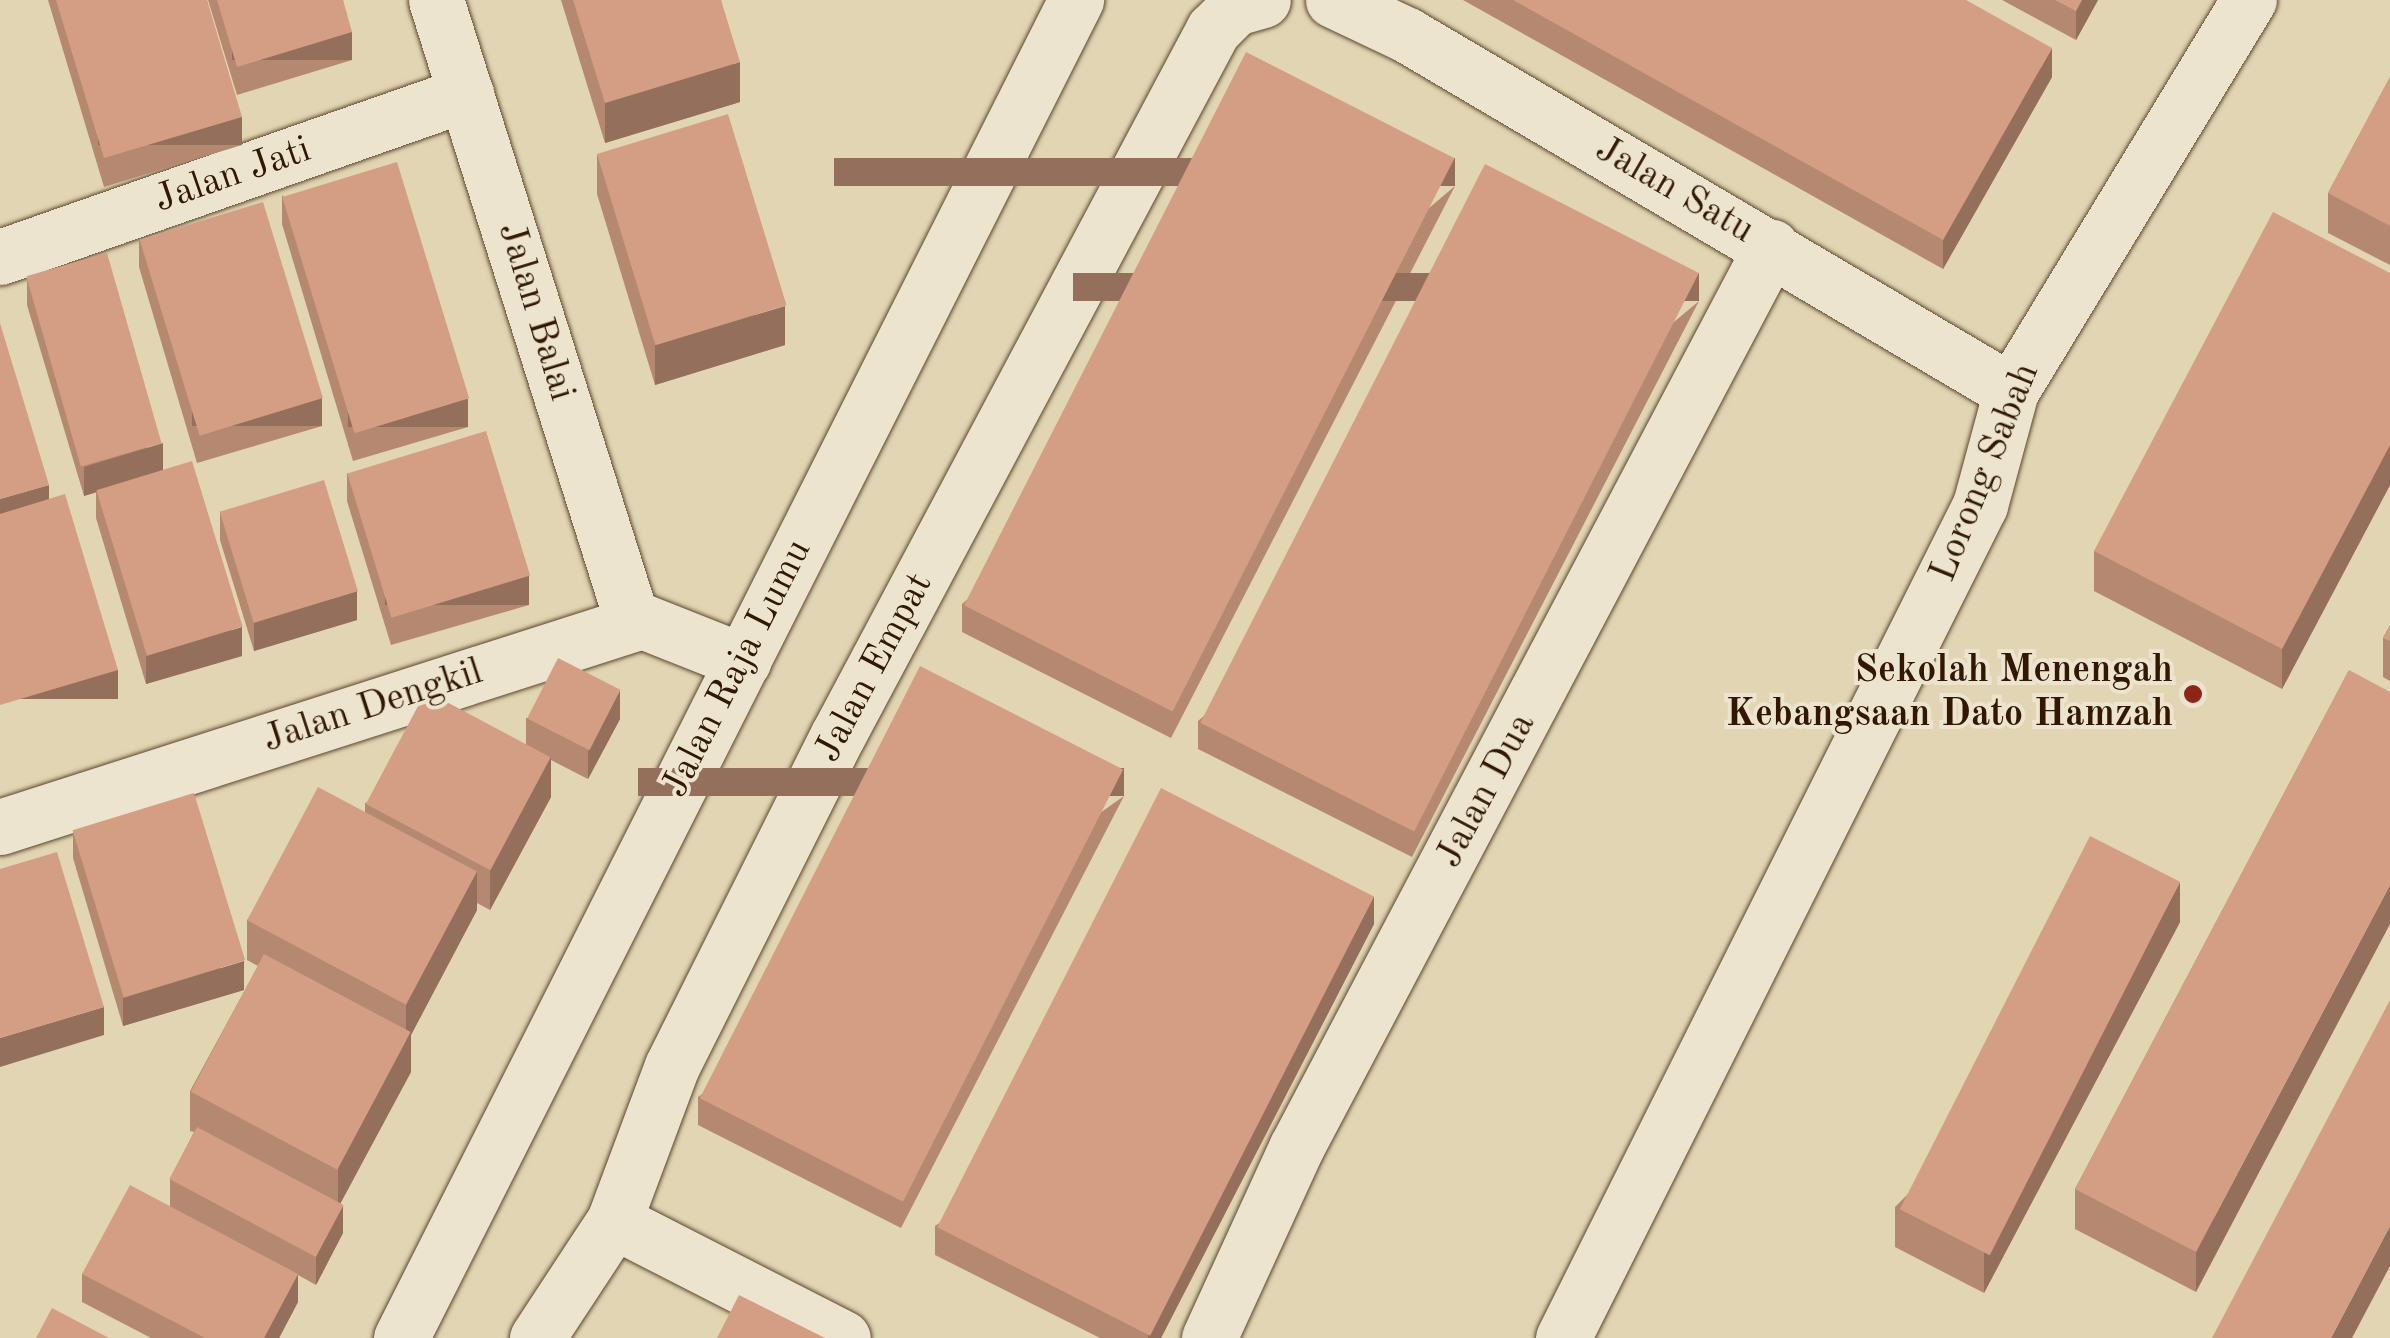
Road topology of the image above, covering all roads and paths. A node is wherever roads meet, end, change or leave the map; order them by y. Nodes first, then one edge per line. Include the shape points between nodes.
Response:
1 (436, 0) edge
2 (1076, 0) edge
3 (1333, 0) edge
4 (2248, 0) edge
5 (1249, 4) edge
6 (466, 94) junction
7 (1771, 248) junction
8 (0, 257) edge
9 (2011, 390) junction
10 (633, 624) junction
11 (742, 661) junction
12 (0, 827) edge
13 (614, 1221) junction
14 (401, 1338) edge
15 (537, 1338) edge
16 (844, 1338) edge
17 (1209, 1338) edge
18 (1564, 1338) edge

1 - 6 street, Jalan Balai
2 - 11 street, Jalan Raja Lumu
3 - 7 street, Jalan Satu via 1407,35
4 - 9 street, Lorong Sabah
5 - 13 street, Jalan Empat via 1213,30 838,735 672,1066
6 - 8 street, Jalan Jati
6 - 10 street, Jalan Balai
7 - 9 street, Jalan Satu
7 - 17 street, Jalan Dua via 1296,1148
9 - 18 street, Lorong Sabah via 1980,505
10 - 11 street via 642,621
10 - 12 street, Jalan Dengkil
11 - 14 street, Jalan Raja Lumu
13 - 15 street, Jalan Empat
13 - 16 street

